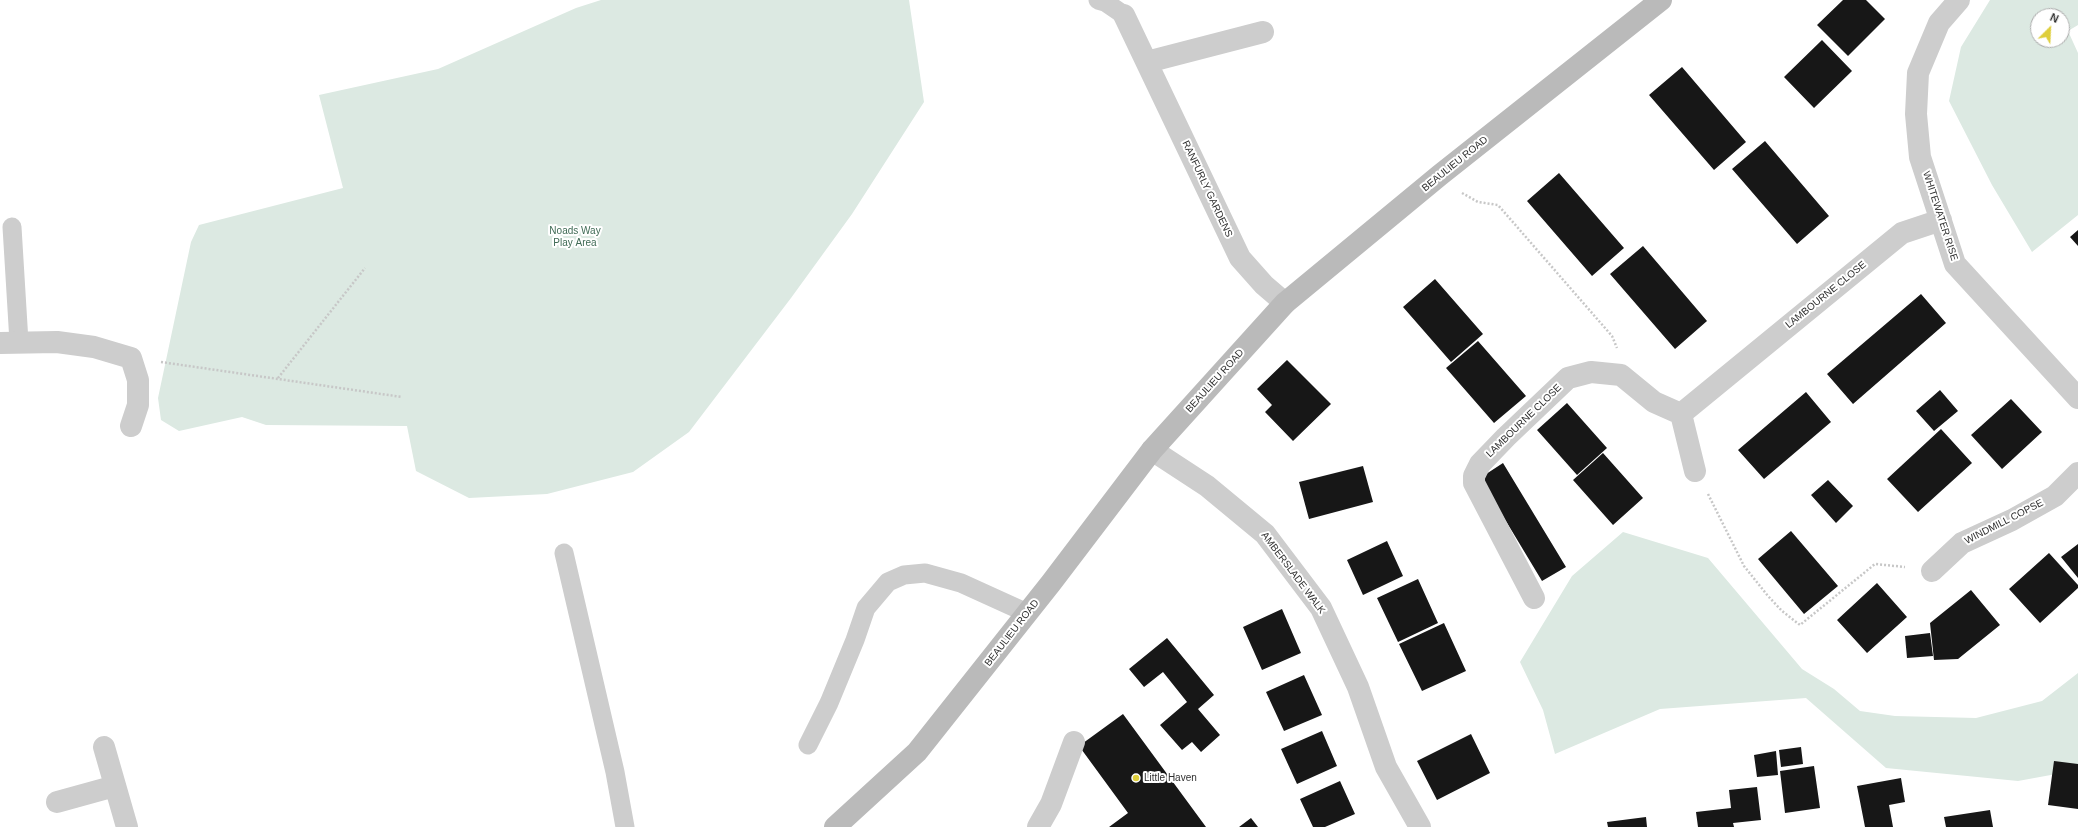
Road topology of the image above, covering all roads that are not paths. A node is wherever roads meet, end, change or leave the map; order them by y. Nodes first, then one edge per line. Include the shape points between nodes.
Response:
1 (1098, 0) edge
2 (1661, 0) edge
3 (1959, 0) edge
4 (1124, 16) joint
5 (1263, 32) dead end
6 (1147, 62) junction
7 (1941, 220) junction
8 (12, 227) dead end
9 (1285, 303) junction
10 (10, 342) edge
11 (2078, 398) edge
12 (1681, 414) junction
13 (131, 426) dead end
14 (1152, 450) junction
15 (1694, 471) road end
16 (2078, 473) edge
17 (564, 553) dead end
18 (1932, 571) road end
19 (1534, 598) dead end
20 (1027, 613) junction
21 (1074, 742) dead end
22 (808, 745) dead end
23 (104, 747) dead end
24 (115, 786) junction
25 (57, 802) dead end
26 (127, 827) edge
27 (625, 827) edge
28 (835, 827) edge
29 (1038, 827) edge
30 (1420, 827) edge

1 - 4 lane
2 - 9 street, BEAULIEU ROAD via 1440,175
3 - 7 street, WHITEWATER RISE via 1938,23 1918,73 1916,114 1920,157
4 - 6 street, RANFURLY GARDENS
5 - 6 street
6 - 9 street, RANFURLY GARDENS via 1240,258 1264,285
7 - 11 street, WHITEWATER RISE via 1955,264
7 - 12 street, LAMBOURNE CLOSE via 1902,233
8 - 10 lane
9 - 14 street, BEAULIEU ROAD
10 - 13 street via 64,343 94,347 131,358 138,380 138,405
12 - 15 street
12 - 19 street, LAMBOURNE CLOSE via 1654,402 1621,375 1591,372 1568,378 1480,464 1474,476 1474,483
14 - 20 street, BEAULIEU ROAD
14 - 30 street, AMBERSLADE WALK via 1207,486 1265,534 1321,608 1358,686 1386,767
16 - 18 street, WINDMILL COPSE via 2055,496 2012,520 1962,543
17 - 27 lane via 615,772
20 - 22 lane via 962,583 926,573 904,575 888,582 866,608 856,640 829,704
20 - 28 street, BEAULIEU ROAD via 917,752
21 - 29 street via 1050,804
23 - 24 street
24 - 25 street
24 - 26 street

